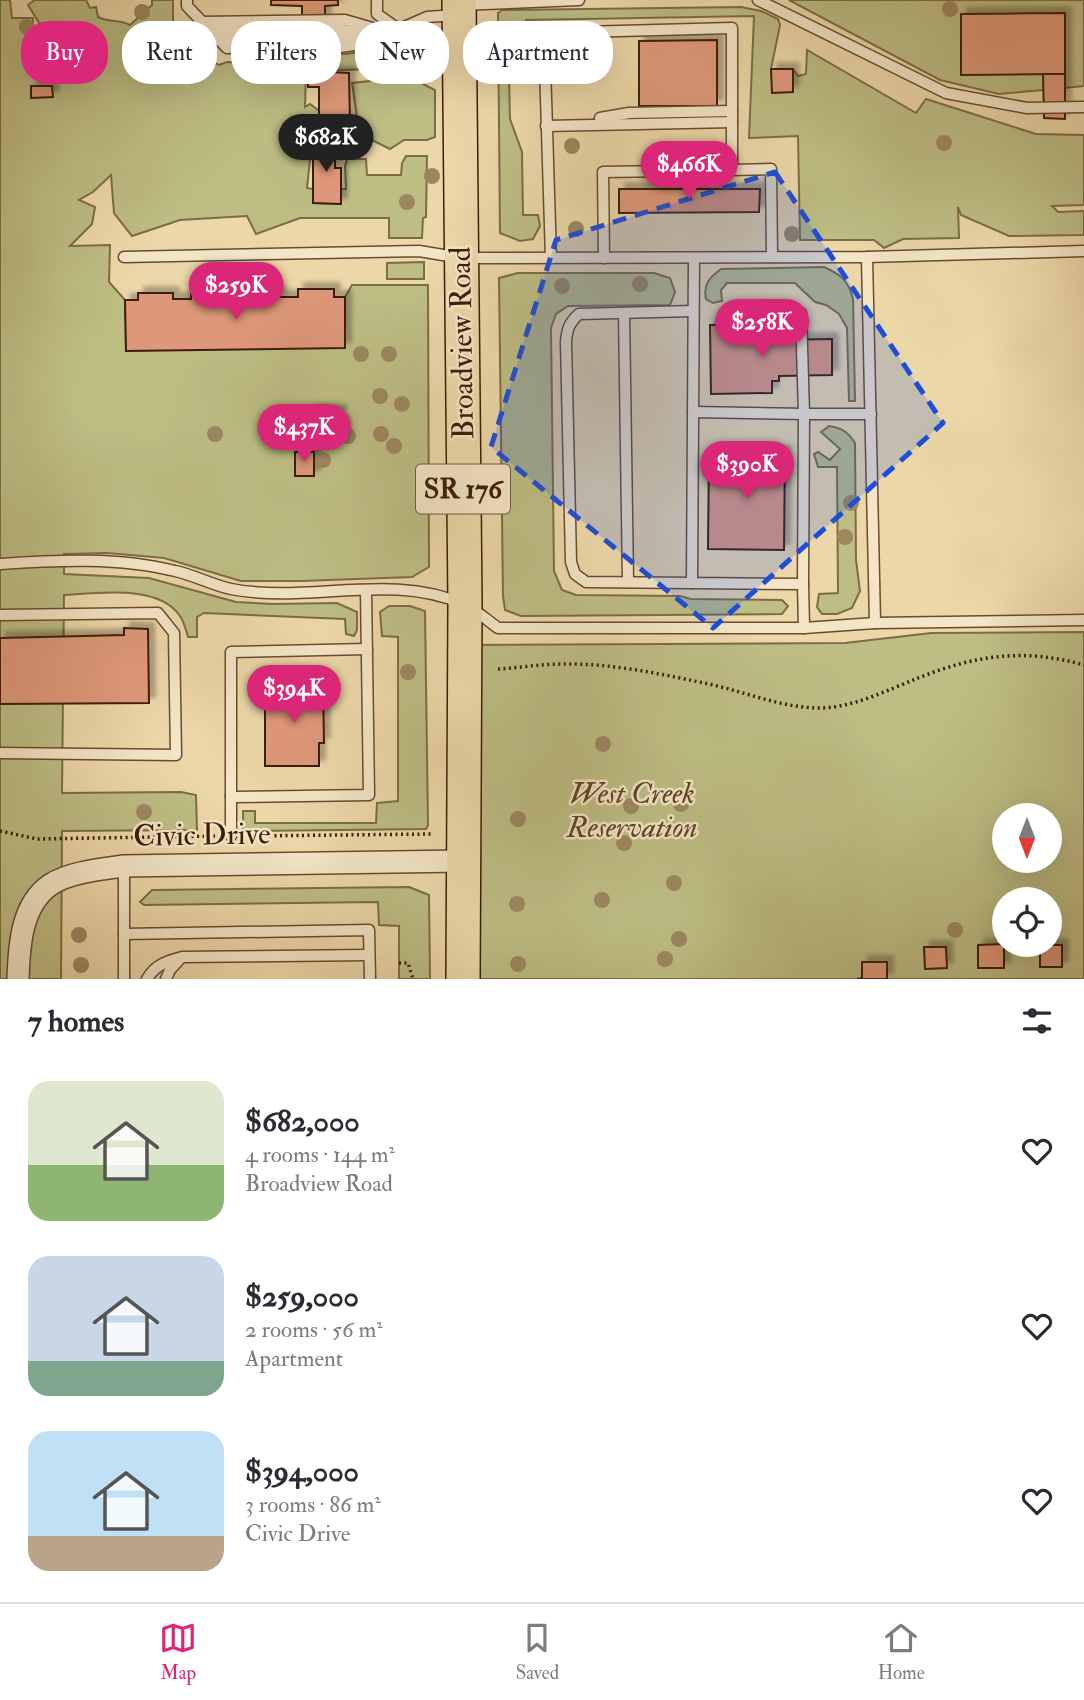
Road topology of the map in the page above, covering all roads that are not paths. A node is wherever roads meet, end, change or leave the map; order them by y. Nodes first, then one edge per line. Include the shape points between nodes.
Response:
1 (187, 0) edge
2 (377, 0) edge
3 (579, 0) edge
4 (758, 0) edge
5 (459, 6) edge
6 (200, 21) edge
7 (379, 21) edge
8 (418, 21) edge
9 (217, 22) edge
10 (355, 24) edge
11 (355, 32) edge
12 (217, 35) edge
13 (217, 37) edge
14 (355, 43) edge
15 (449, 51) edge
16 (459, 52) junction
17 (1084, 107) edge
18 (732, 117) junction
19 (546, 126) junction
20 (732, 170) junction
21 (1084, 251) edge
22 (124, 257) dead end
23 (772, 257) junction
24 (867, 257) junction
25 (461, 258) junction
26 (551, 258) junction
27 (604, 258) junction
28 (694, 258) junction
29 (693, 311) junction
30 (624, 313) junction
31 (801, 313) dead end
32 (693, 412) junction
33 (804, 414) junction
34 (871, 414) junction
35 (0, 564) edge
36 (628, 582) junction
37 (692, 583) junction
38 (803, 584) junction
39 (366, 591) junction
40 (465, 604) junction
41 (0, 615) edge
42 (1084, 620) edge
43 (875, 623) junction
44 (804, 628) junction
45 (367, 649) junction
46 (0, 753) edge
47 (231, 797) junction
48 (231, 836) dead end
49 (462, 861) junction
50 (124, 866) junction
51 (124, 934) junction
52 (369, 955) junction
53 (182, 957) junction
54 (18, 979) edge
55 (124, 979) edge
56 (147, 979) edge
57 (166, 979) edge
58 (370, 979) edge
59 (463, 979) edge

1 - 6 lane
2 - 7 lane
3 - 5 lane
4 - 17 lane via 946,93 1027,108
5 - 8 lane
5 - 16 main road, Broadview Road / SR 176
9 - 10 lane via 345,20
11 - 12 lane
13 - 14 lane via 227,48 334,48
15 - 16 lane
16 - 25 main road, Broadview Road / SR 176
18 - 19 lane
18 - 19 lane via 732,28 544,33
18 - 20 lane
19 - 26 lane
20 - 23 lane via 771,169
20 - 27 lane via 603,172
21 - 24 lane
22 - 25 lane via 419,251
23 - 24 lane
23 - 28 lane
24 - 34 lane
25 - 26 lane
25 - 40 main road, Broadview Road / SR 176
26 - 27 lane
27 - 28 lane
28 - 29 lane
29 - 30 lane
29 - 32 lane
30 - 36 lane
30 - 36 lane via 579,314 570,322 566,342 573,568 586,582
31 - 33 lane
32 - 33 lane
32 - 37 lane
33 - 34 lane
33 - 38 lane
34 - 43 lane
35 - 39 lane via 125,562 175,571 231,589 286,594
36 - 37 lane
37 - 38 lane
38 - 44 lane
39 - 40 lane via 426,592
39 - 45 lane
40 - 44 lane via 498,628
40 - 49 main road, Broadview Road / SR 176
41 - 46 lane via 158,612 174,633 176,755
42 - 43 lane
43 - 44 lane
45 - 47 lane via 231,652
45 - 47 lane via 369,795
47 - 48 lane
49 - 50 street, Civic Drive
49 - 59 main road, Broadview Road / SR 176
50 - 51 lane
50 - 54 street, Civic Drive via 84,872 51,884 35,901 22,929
51 - 52 lane via 369,930
51 - 55 lane
52 - 53 lane
52 - 58 lane
53 - 56 lane via 164,962
53 - 57 lane

